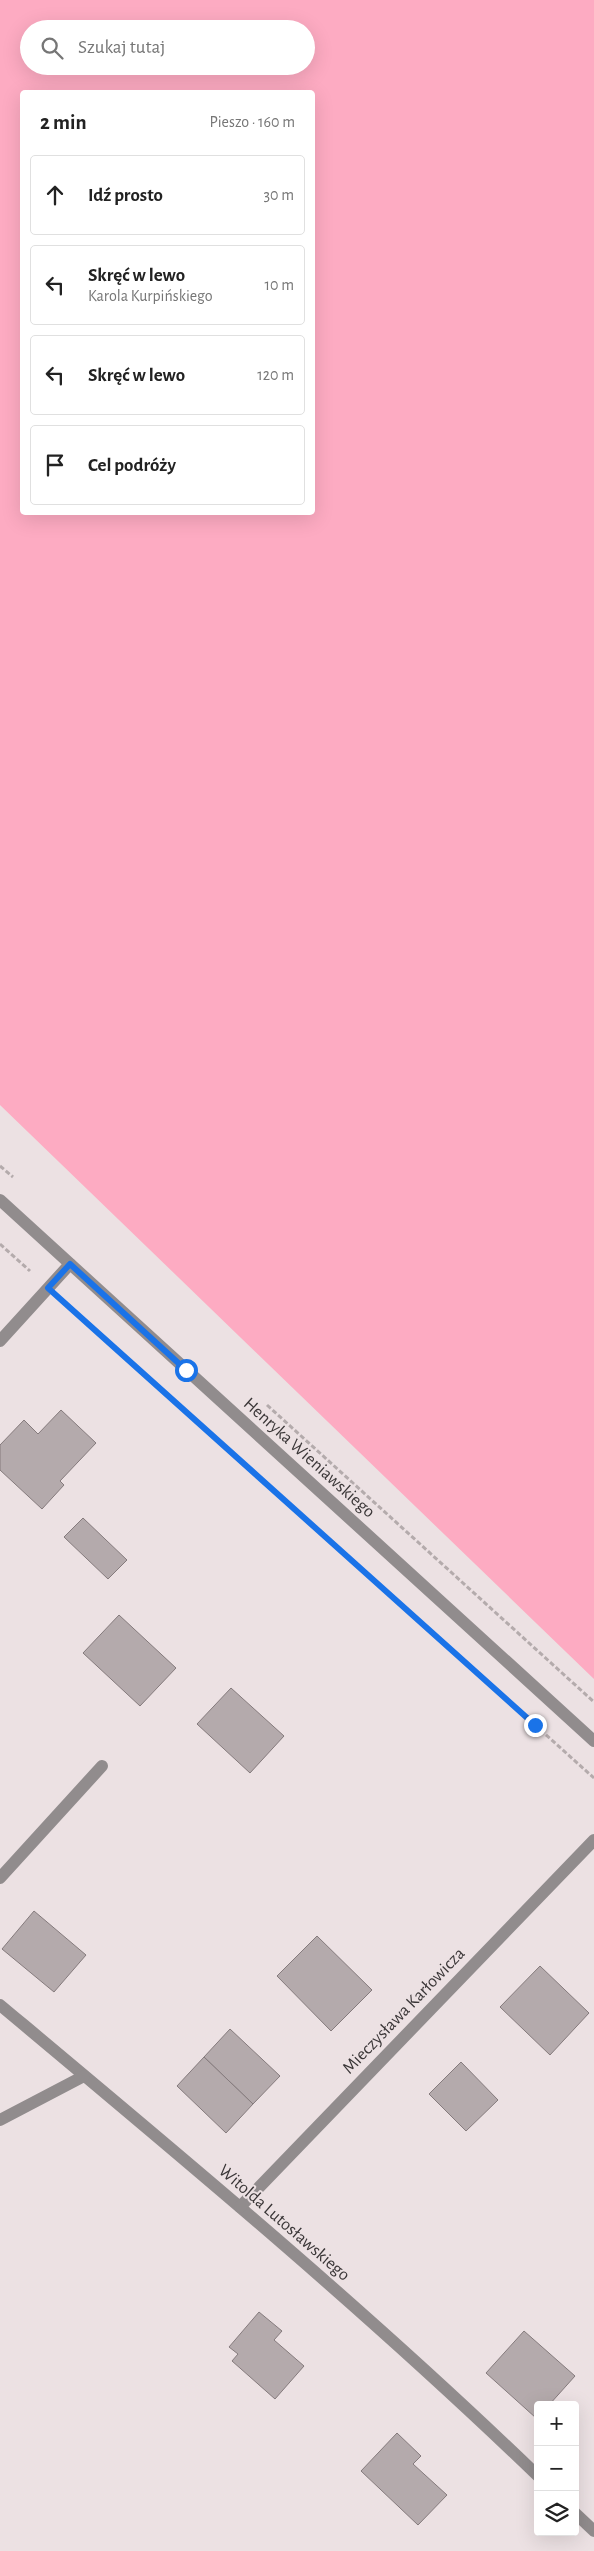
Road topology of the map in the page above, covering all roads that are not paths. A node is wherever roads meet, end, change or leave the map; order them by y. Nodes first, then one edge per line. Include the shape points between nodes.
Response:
1 (0, 1200) edge
2 (70, 1264) junction
3 (0, 1340) edge
4 (594, 1741) edge
5 (102, 1766) dead end
6 (594, 1840) edge
7 (0, 1878) edge
8 (0, 2005) edge
9 (84, 2076) junction
10 (0, 2120) edge
11 (240, 2207) junction
12 (534, 2472) edge
13 (579, 2517) edge
14 (594, 2531) edge

1 - 2 street, Henryka Wieniawskiego
2 - 3 street
2 - 4 street, Henryka Wieniawskiego
5 - 7 street
6 - 11 street, Mieczysława Karłowicza
8 - 9 street, Witolda Lutosławskiego
9 - 10 street
9 - 11 street, Witolda Lutosławskiego
11 - 12 street, Witolda Lutosławskiego via 452,2393
13 - 14 street

